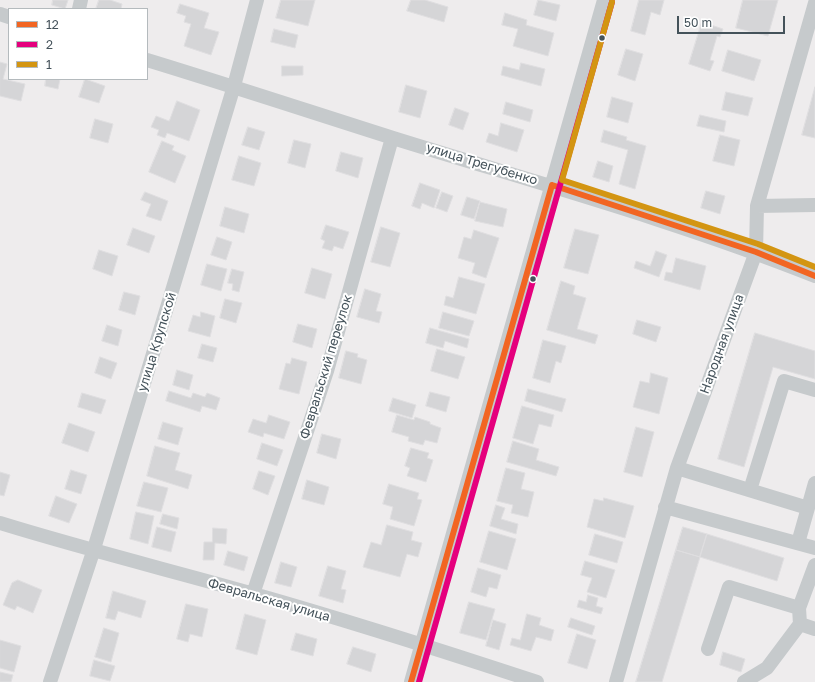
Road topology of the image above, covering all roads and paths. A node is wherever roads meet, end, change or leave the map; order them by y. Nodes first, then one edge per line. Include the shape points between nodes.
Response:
1 (257, 0) edge
2 (604, 0) edge
3 (815, 3) edge
4 (148, 60) edge
5 (234, 86) junction
6 (392, 138) junction
7 (552, 185) junction
8 (815, 205) edge
9 (757, 206) junction
10 (756, 252) junction
11 (815, 276) edge
12 (815, 390) edge
13 (677, 468) junction
14 (815, 483) edge
15 (750, 490) junction
16 (665, 507) junction
17 (808, 508) junction
18 (0, 524) edge
19 (798, 543) junction
20 (815, 548) edge
21 (93, 552) junction
22 (815, 565) edge
23 (253, 594) junction
24 (799, 608) junction
25 (800, 624) junction
26 (815, 629) edge
27 (422, 644) junction
28 (708, 649) dead end
29 (50, 682) edge
30 (411, 682) edge
31 (537, 682) edge
32 (616, 682) edge
33 (744, 682) edge

1 - 5 street, улица Крупской
2 - 7 street
3 - 9 street, Народная улица
4 - 5 street, улица Трегубенко
5 - 6 street, улица Трегубенко
5 - 21 street, улица Крупской
6 - 7 street, улица Трегубенко
6 - 23 street, Февральский переулок via 327,371
7 - 10 street, улица Трегубенко
7 - 27 street
8 - 9 street
9 - 10 street, Народная улица
10 - 11 street, улица Трегубенко
10 - 13 street, Народная улица
12 - 15 street via 784,381
13 - 15 street
13 - 16 street, Народная улица
14 - 17 street
15 - 17 street
16 - 19 street
16 - 32 street, Народная улица
17 - 19 street
18 - 21 street, Февральская улица
19 - 20 street
21 - 23 street, Февральская улица
21 - 29 street, улица Крупской
22 - 24 street
23 - 27 street, Февральская улица
24 - 25 street
24 - 28 street via 729,587
25 - 26 street
25 - 33 street via 767,668
27 - 30 street
27 - 31 street, Февральская улица

